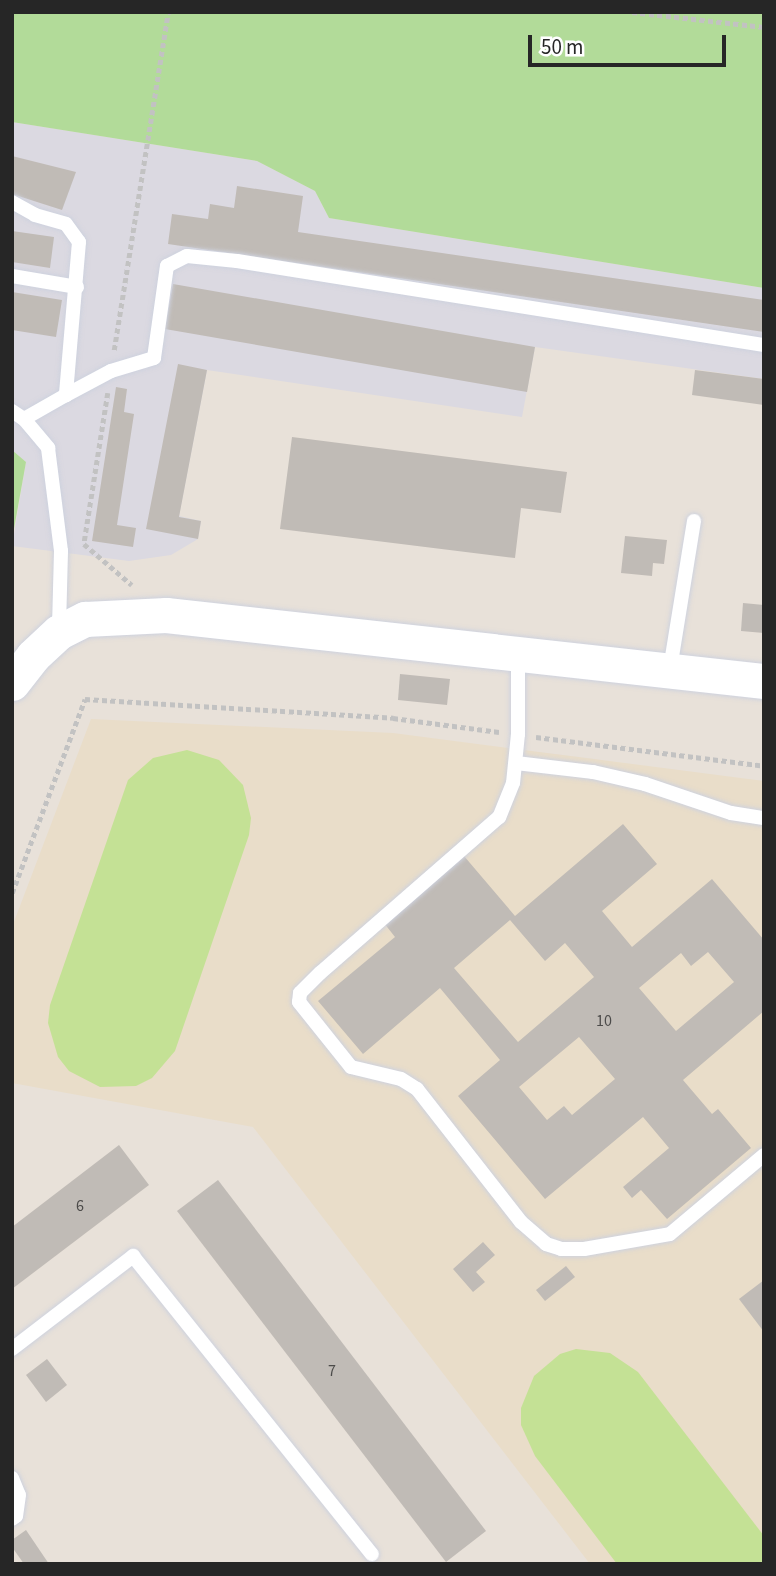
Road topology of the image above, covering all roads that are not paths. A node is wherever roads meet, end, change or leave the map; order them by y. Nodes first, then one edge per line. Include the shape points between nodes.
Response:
1 (12, 202) edge
2 (12, 276) edge
3 (77, 287) junction
4 (764, 345) edge
5 (66, 395) junction
6 (18, 415) edge
7 (694, 521) dead end
8 (59, 632) junction
9 (518, 654) junction
10 (670, 670) junction
11 (764, 681) edge
12 (12, 683) edge
13 (516, 763) junction
14 (764, 818) edge
15 (764, 1155) edge
16 (12, 1349) edge
17 (12, 1478) edge
18 (12, 1519) edge
19 (372, 1554) dead end

1 - 3 lane via 66,224 79,242
2 - 3 lane
3 - 5 lane
4 - 5 lane via 187,256 167,265 154,358 111,371
5 - 6 lane
6 - 8 lane via 48,448 61,551
7 - 10 lane
8 - 9 street via 85,619 166,615
8 - 12 street
9 - 10 street
9 - 13 lane
10 - 11 street
13 - 14 lane via 593,772 731,813
13 - 15 lane via 499,817 300,993 299,1002 309,1018 351,1067 401,1079 417,1089 521,1222 546,1244 561,1249 670,1234
16 - 19 lane via 133,1255
17 - 18 lane via 19,1495

